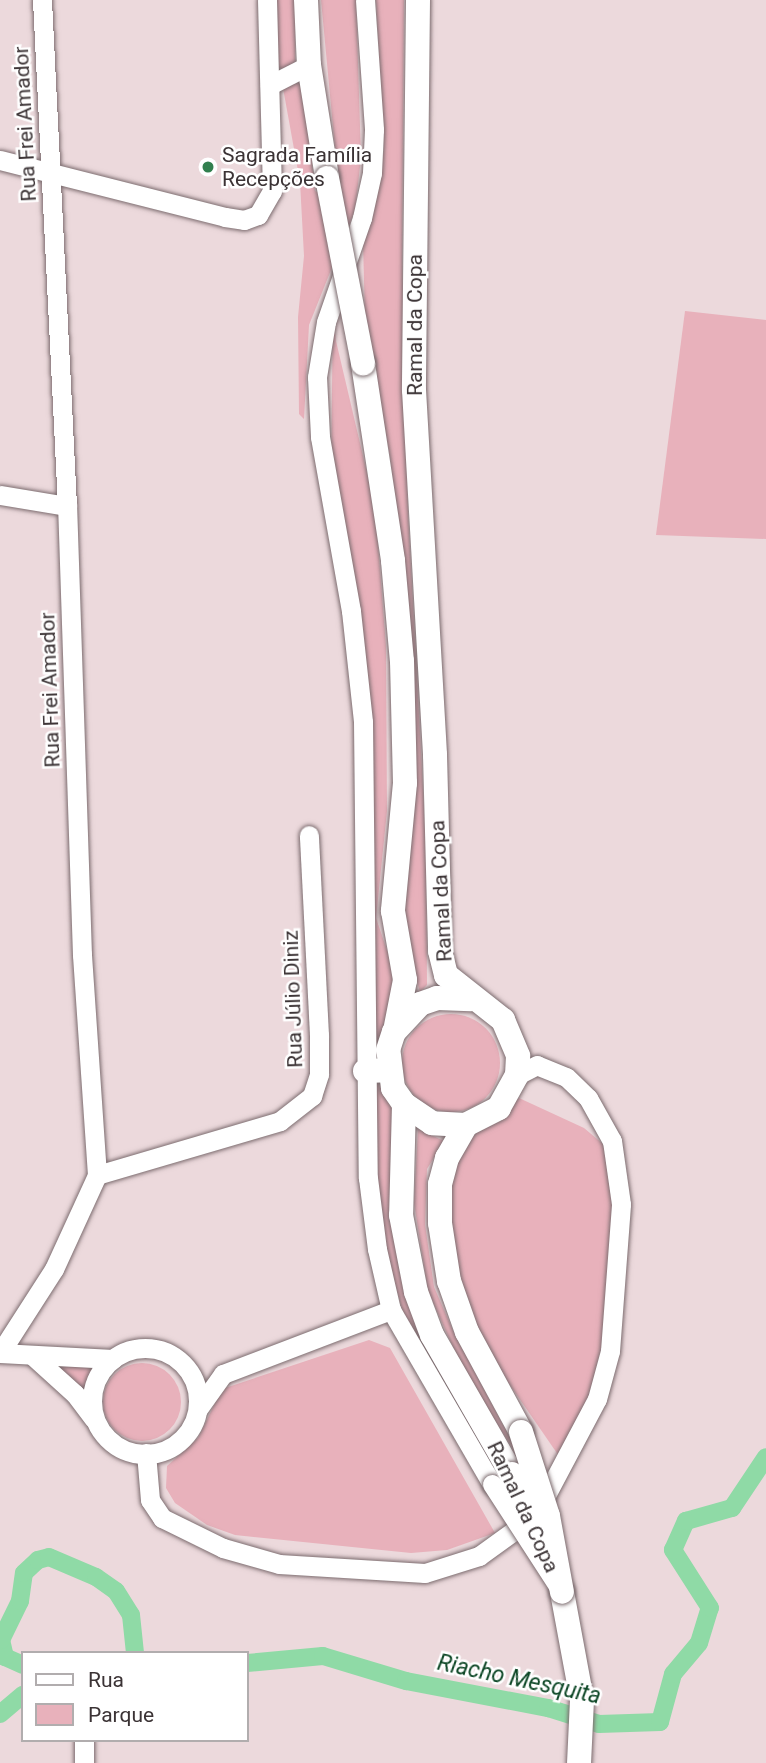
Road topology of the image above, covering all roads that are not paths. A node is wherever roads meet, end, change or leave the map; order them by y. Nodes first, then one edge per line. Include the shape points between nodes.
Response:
1 (42, 0) edge
2 (267, 0) edge
3 (306, 0) edge
4 (365, 0) edge
5 (418, 0) edge
6 (309, 65) junction
7 (271, 85) junction
8 (0, 160) edge
9 (50, 170) junction
10 (0, 495) edge
11 (67, 506) junction
12 (309, 835) dead end
13 (471, 999) junction
14 (394, 1032) junction
15 (376, 1070) junction
16 (517, 1075) junction
17 (404, 1104) junction
18 (466, 1125) junction
19 (97, 1175) junction
20 (391, 1310) junction
21 (0, 1353) edge
22 (34, 1357) junction
23 (113, 1359) junction
24 (180, 1360) junction
25 (223, 1374) junction
26 (198, 1409) junction
27 (98, 1424) junction
28 (146, 1453) junction
29 (502, 1479) junction
30 (562, 1592) junction
31 (84, 1742) edge
32 (84, 1763) edge
33 (579, 1763) edge

1 - 9 street, Rua Frei Amador
2 - 7 street
3 - 6 main road, Ramal da Copa
4 - 15 street via 374,130 372,173 362,218 326,322 317,377 320,437 351,611 362,709
5 - 13 main road, Ramal da Copa via 414,390 435,755 439,934 446,975
6 - 7 street
6 - 14 main road, Ramal da Copa, bridge via 363,364 393,561 402,661 405,783 393,911 405,980
7 - 9 street via 272,191 258,215 244,220
8 - 9 street
9 - 11 street, Rua Frei Amador
10 - 11 street
11 - 19 street, Rua Frei Amador via 82,955
12 - 19 street, Rua Júlio Diniz via 319,1061 312,1096 280,1121
13 - 14 main road via 446,997 420,1004
13 - 16 main road, Ramal da Copa via 503,1020 515,1046
14 - 15 main road
15 - 17 main road
15 - 20 street via 368,1178
16 - 18 main road via 499,1108
16 - 28 street via 537,1065 566,1077 588,1098 612,1141 621,1204 610,1351 597,1399 544,1499 515,1530 479,1556 425,1573 279,1564 223,1548 162,1518 150,1500
17 - 18 main road via 432,1123
17 - 29 main road, Ramal da Copa via 401,1215 416,1292
18 - 30 main road, Ramal da Copa, bridge via 447,1158 440,1184 440,1223 449,1281 467,1332 521,1432 548,1516
19 - 21 street, Rua Frei Amador via 54,1269
20 - 25 street
20 - 29 street
21 - 22 street
22 - 23 street
22 - 27 street via 75,1394
23 - 24 street via 146,1348
23 - 27 street via 93,1389
24 - 25 street
24 - 26 street via 195,1383
25 - 26 street
26 - 28 street via 183,1439 170,1448
27 - 28 street via 121,1448
29 - 30 main road, Ramal da Copa, bridge
30 - 33 main road via 582,1700
31 - 32 street

